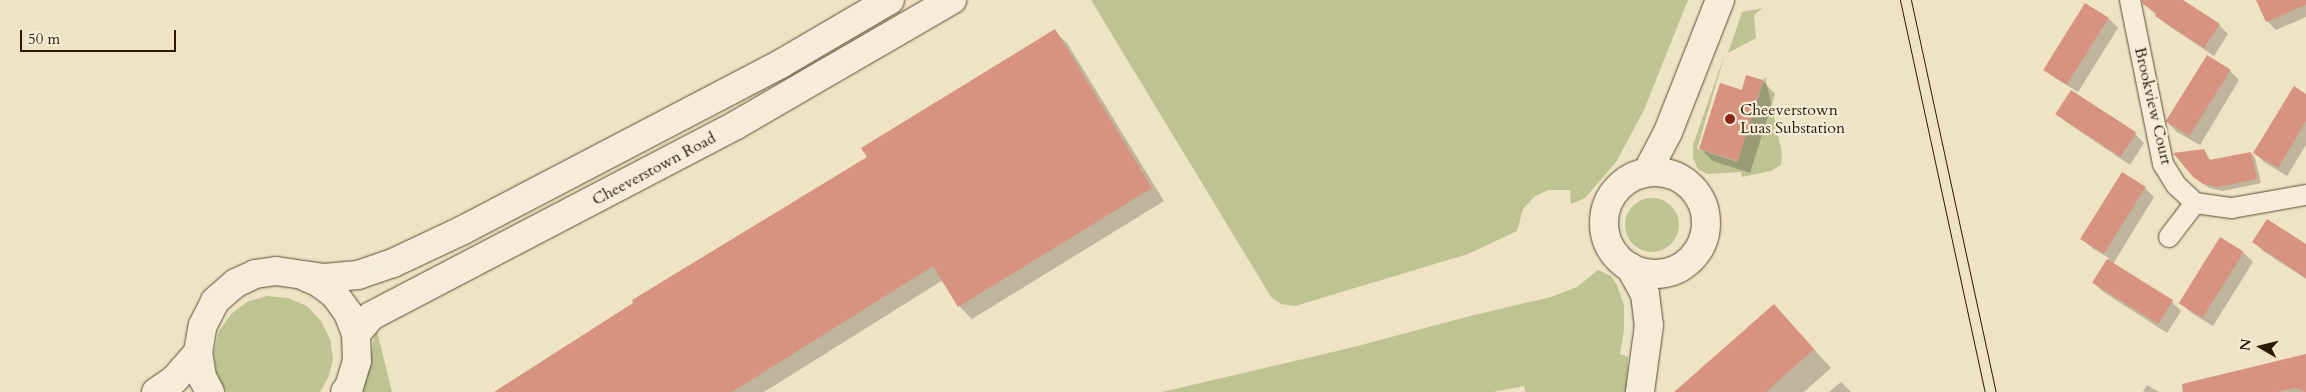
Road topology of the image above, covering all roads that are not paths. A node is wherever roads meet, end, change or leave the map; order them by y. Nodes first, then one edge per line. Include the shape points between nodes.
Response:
1 (890, 0) edge
2 (952, 0) edge
3 (1720, 0) edge
4 (2130, 0) edge
5 (1668, 132) junction
6 (1646, 172) junction
7 (1688, 184) junction
8 (2306, 195) edge
9 (2195, 203) junction
10 (2169, 237) dead end
11 (1630, 268) junction
12 (1673, 270) junction
13 (297, 274) junction
14 (1649, 325) junction
15 (356, 334) junction
16 (198, 352) junction
17 (156, 392) edge
18 (210, 392) edge
19 (345, 392) edge
20 (1640, 392) edge

1 - 13 main road via 782,63 394,263 358,275 324,278
2 - 15 main road, Cheeverstown Road via 736,125 371,316
3 - 5 main road
4 - 9 street, Brookview Court via 2163,164 2176,185
5 - 6 main road
5 - 7 main road via 1675,165
6 - 7 main road via 1676,176
6 - 11 main road via 1619,186 1605,213 1608,244 1617,258
7 - 12 main road via 1702,204 1706,222 1703,239 1696,252
8 - 9 street via 2232,208
9 - 10 street
11 - 12 main road via 1659,274
11 - 14 main road via 1645,294
12 - 14 main road
13 - 15 main road via 318,282 335,295 348,313
13 - 16 main road via 276,271 255,274 236,283 215,301 202,325
14 - 20 main road
15 - 19 main road via 357,361
16 - 17 main road via 174,380
16 - 18 main road via 202,377

